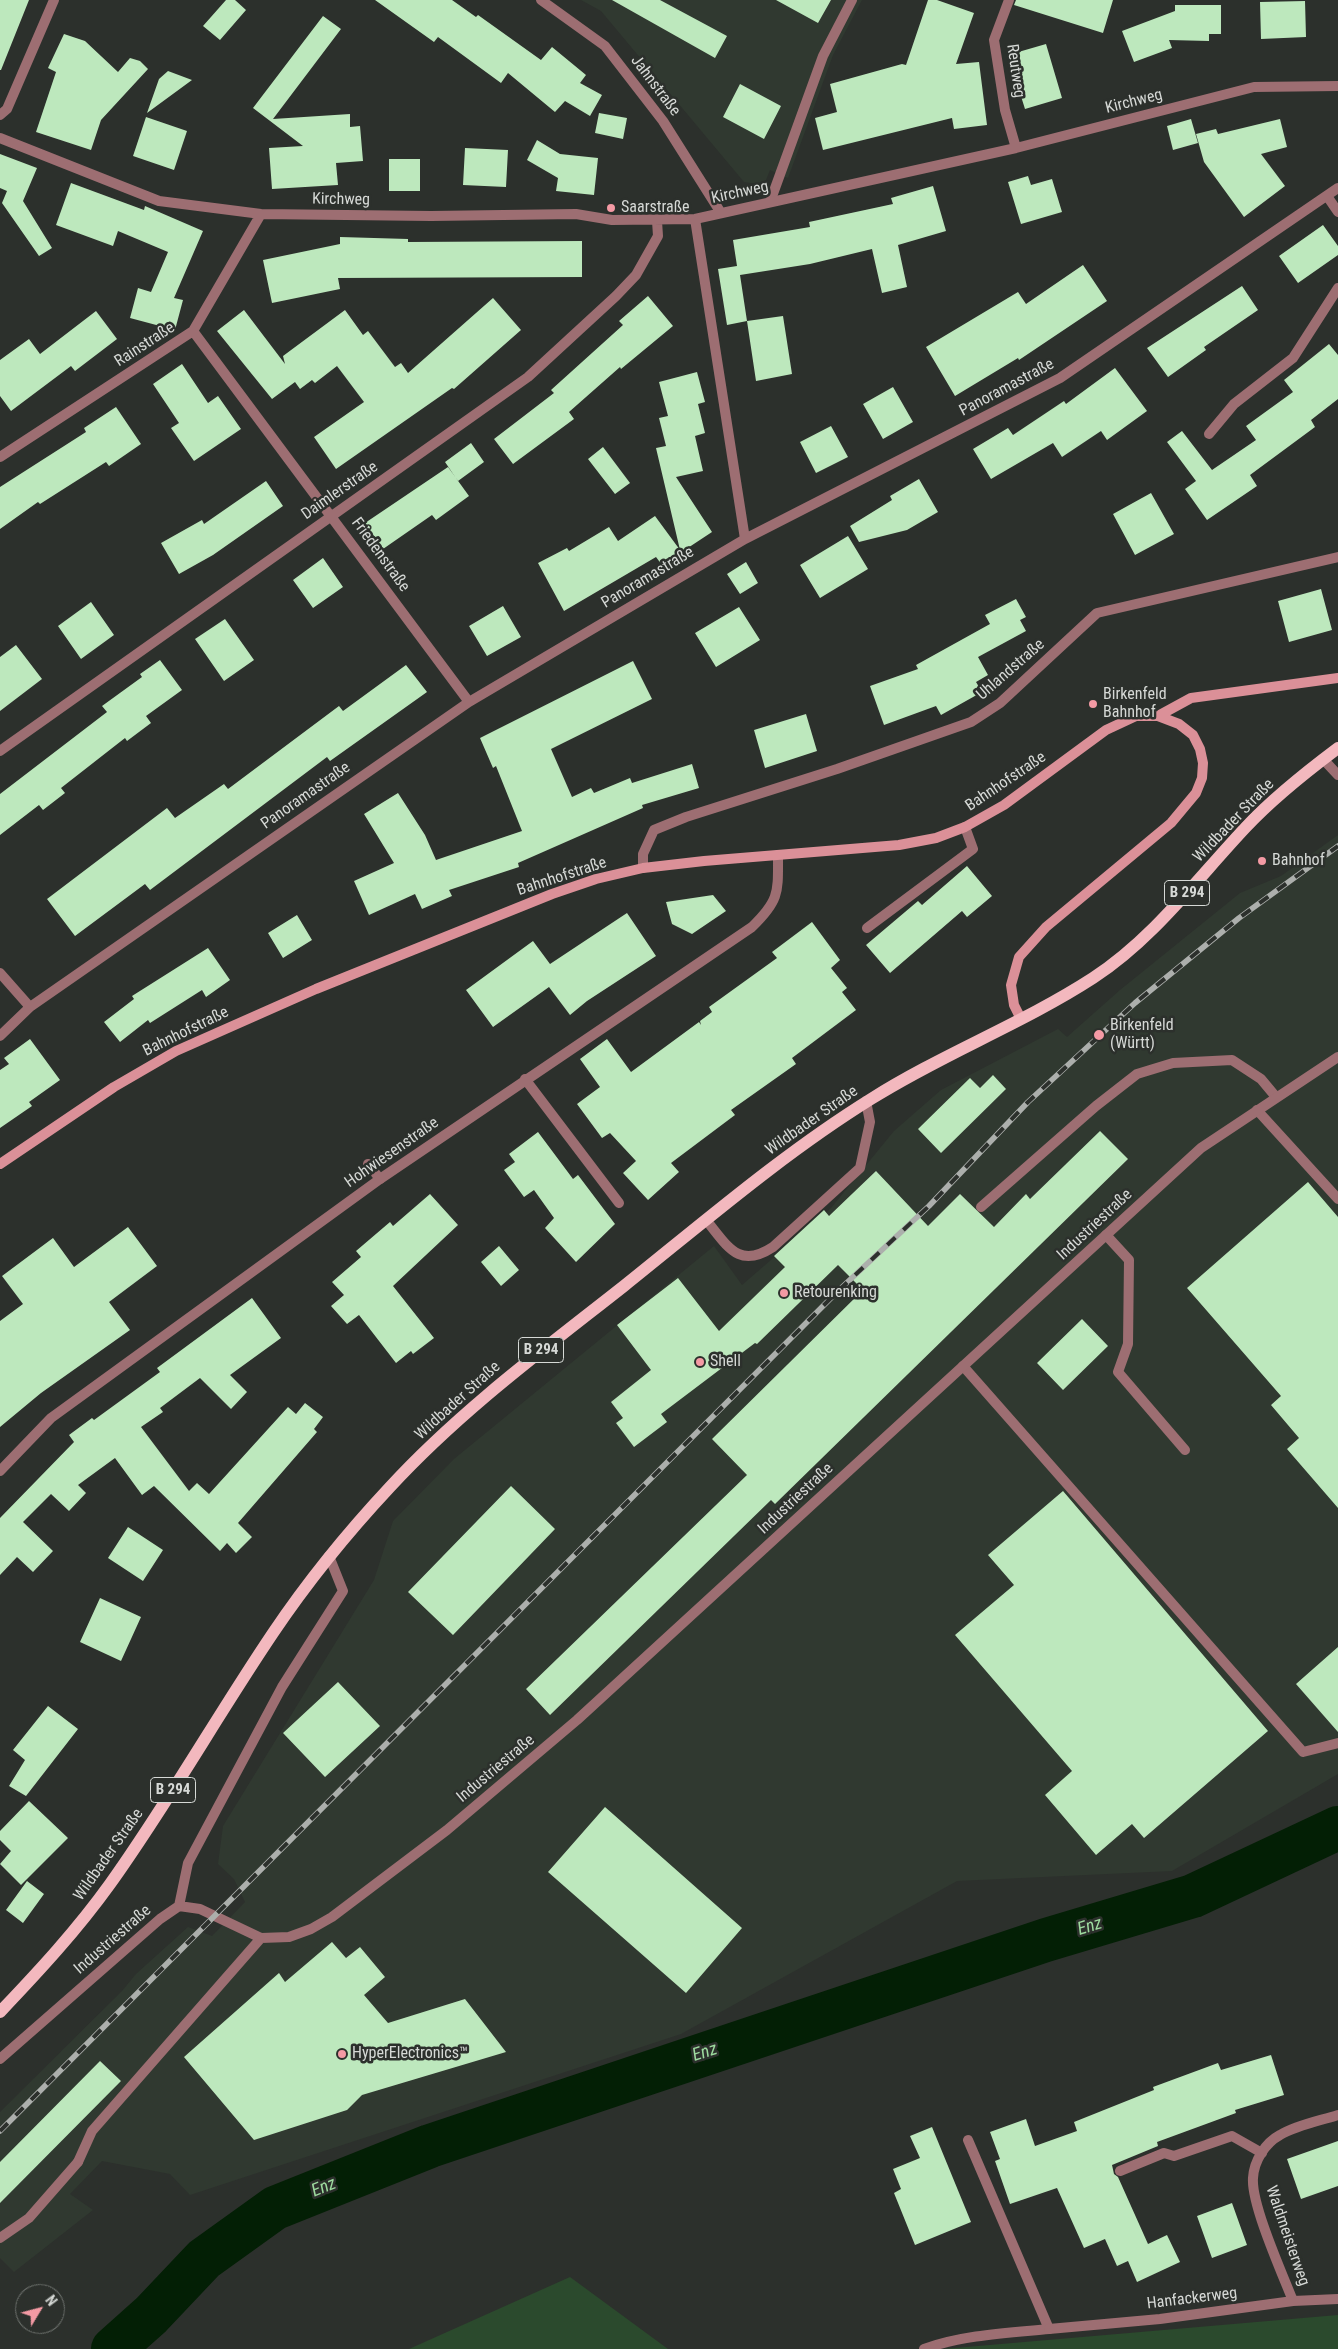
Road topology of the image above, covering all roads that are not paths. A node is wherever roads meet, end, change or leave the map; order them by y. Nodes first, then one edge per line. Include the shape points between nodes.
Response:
1 (54, 0) edge
2 (541, 0) edge
3 (852, 0) edge
4 (1009, 0) edge
5 (1338, 86) edge
6 (0, 115) edge
7 (0, 138) edge
8 (1016, 148) junction
9 (1338, 188) edge
10 (1327, 196) junction
11 (770, 202) junction
12 (1338, 212) edge
13 (721, 213) junction
14 (261, 214) junction
15 (695, 219) junction
16 (657, 221) junction
17 (1338, 288) edge
18 (193, 331) junction
19 (1208, 434) dead end
20 (0, 457) edge
21 (332, 515) junction
22 (745, 539) junction
23 (1338, 557) edge
24 (1338, 678) edge
25 (469, 702) junction
26 (1158, 716) junction
27 (1338, 748) edge
28 (0, 751) edge
29 (1323, 759) junction
30 (1338, 775) edge
31 (965, 827) junction
32 (778, 856) junction
33 (643, 868) junction
34 (867, 928) dead end
35 (0, 973) edge
36 (30, 1006) junction
37 (1021, 1019) junction
38 (0, 1036) edge
39 (1338, 1056) edge
40 (525, 1079) junction
41 (1276, 1097) junction
42 (866, 1102) junction
43 (1257, 1110) junction
44 (0, 1164) edge
45 (368, 1164) dead end
46 (380, 1179) junction
47 (1338, 1199) edge
48 (619, 1203) dead end
49 (981, 1207) dead end
50 (706, 1220) junction
51 (1106, 1235) junction
52 (963, 1366) junction
53 (1185, 1450) dead end
54 (0, 1471) edge
55 (330, 1556) junction
56 (1338, 1743) edge
57 (179, 1906) junction
58 (261, 1938) junction
59 (0, 2012) edge
60 (0, 2059) edge
61 (1338, 2115) edge
62 (968, 2140) dead end
63 (1262, 2153) junction
64 (1120, 2171) dead end
65 (0, 2238) edge
66 (1338, 2299) edge
67 (1293, 2301) junction
68 (1049, 2329) junction
69 (924, 2349) edge

1 - 6 street via 7,109
2 - 13 street, Jahnstraße via 605,46 663,120
3 - 11 street via 823,56
4 - 8 street, Reutweg via 994,40 1005,110
5 - 8 street, Kirchweg via 1254,87
7 - 14 street, Kirchweg via 158,201
8 - 11 street, Kirchweg
9 - 10 street, Panoramastraße
10 - 12 street
10 - 22 street, Panoramastraße via 1060,378
11 - 13 street, Kirchweg
13 - 15 street, Kirchweg
14 - 16 street, Kirchweg via 576,214 612,220
14 - 18 street, Rainstraße
15 - 16 street, Kirchweg
15 - 22 street
16 - 21 street, Daimlerstraße via 658,236 636,275 528,377
17 - 19 street via 1293,358 1234,404
18 - 20 street, Rainstraße
18 - 21 street, Friedenstraße
21 - 25 street, Friedenstraße
21 - 28 street, Daimlerstraße
22 - 25 street, Panoramastraße
23 - 33 street, Uhlandstraße via 1097,613 1000,703 972,722 686,816 654,830 643,854
24 - 26 main road via 1191,698
25 - 36 street, Panoramastraße
26 - 31 main road, Bahnhofstraße via 1136,716 1106,730 1035,784
26 - 37 main road via 1180,724 1193,735 1200,749 1202,778 1196,793 1171,823 1046,927 1019,957 1011,985
27 - 29 main road, Wildbader Straße / B 294
29 - 30 street
29 - 37 main road, Wildbader Straße / B 294 via 1249,824 1178,904 1135,945 1096,976
31 - 32 main road, Bahnhofstraße via 936,838 899,845
31 - 34 street via 973,849
32 - 33 main road, Bahnhofstraße
32 - 40 street, Hohwiesenstraße via 778,888 774,902 752,927
33 - 44 main road, Bahnhofstraße via 596,879 465,927 176,1051 114,1087
35 - 36 street
36 - 38 street, Panoramastraße
37 - 42 main road, Wildbader Straße / B 294
39 - 41 street, Industriestraße
40 - 46 street, Hohwiesenstraße
40 - 48 street
41 - 43 street, Industriestraße
41 - 49 street via 1261,1079 1232,1060 1174,1063 1137,1074
42 - 50 main road, Wildbader Straße / B 294
42 - 50 street via 870,1122 860,1168 773,1247 751,1258 740,1254 732,1250
43 - 47 street
43 - 51 street, Industriestraße via 1201,1148
45 - 46 street
46 - 54 street, Hohwiesenstraße via 52,1418
50 - 55 main road, Wildbader Straße / B 294 via 526,1362 443,1434 392,1485
51 - 52 street, Industriestraße
51 - 53 street via 1128,1260 1128,1344 1118,1372
52 - 56 street via 1303,1752
52 - 58 street, Industriestraße via 577,1720 447,1830 332,1917 289,1937
55 - 57 street via 343,1592 282,1688 188,1863
55 - 59 main road, Wildbader Straße / B 294 via 275,1629 108,1887 59,1948
57 - 58 street, Industriestraße via 200,1910
57 - 60 street, Industriestraße via 152,1925
58 - 65 street via 92,2131 78,2162 29,2218
61 - 63 street, Waldmeisterweg via 1280,2135
62 - 68 street
63 - 64 street via 1232,2136 1174,2156 1164,2153
63 - 67 street, Waldmeisterweg via 1255,2167 1253,2188
66 - 67 street, Hanfackerweg
67 - 68 street, Hanfackerweg via 1160,2319
68 - 69 street, Hanfackerweg via 940,2343

